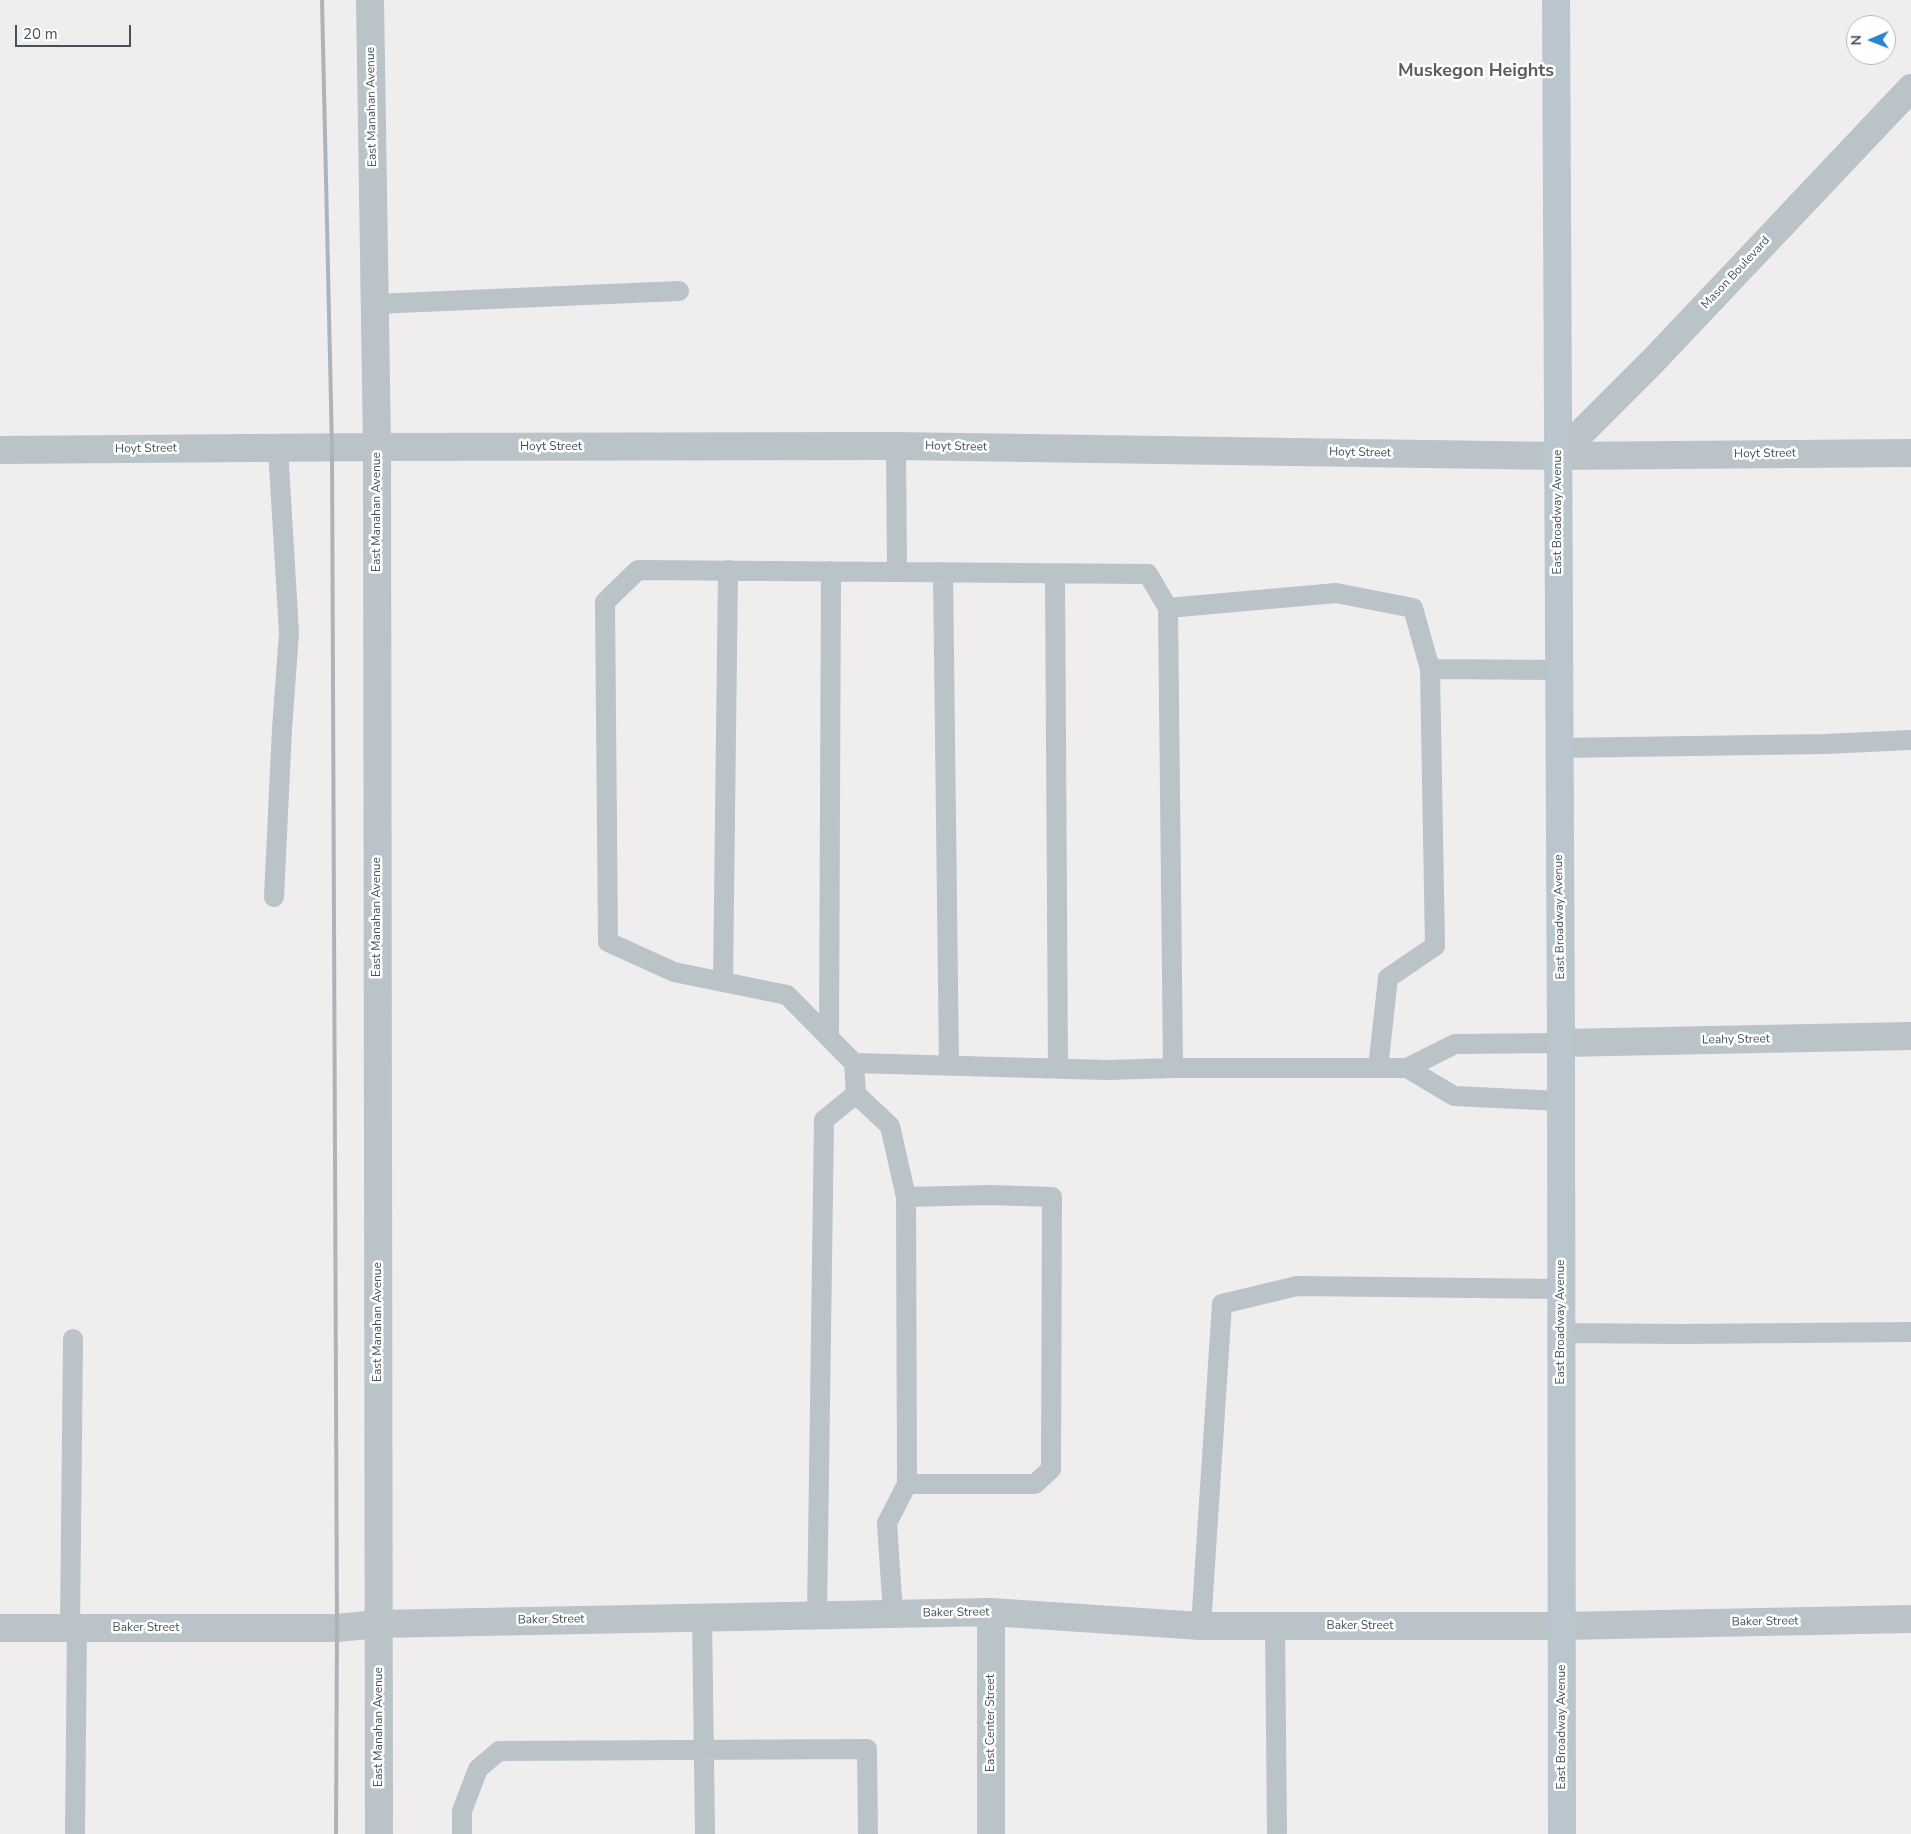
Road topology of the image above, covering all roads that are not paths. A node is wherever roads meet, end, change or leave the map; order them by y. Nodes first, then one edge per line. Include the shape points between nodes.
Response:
1 (370, 0) edge
2 (1556, 0) edge
3 (1911, 88) edge
4 (679, 291) dead end
5 (375, 304) junction
6 (896, 446) junction
7 (377, 447) junction
8 (278, 448) junction
9 (0, 450) edge
10 (1911, 453) edge
11 (1558, 456) junction
12 (728, 570) junction
13 (831, 572) junction
14 (897, 572) junction
15 (943, 572) junction
16 (1056, 574) junction
17 (1168, 608) junction
18 (1430, 669) junction
19 (1559, 670) junction
20 (1911, 740) edge
21 (1559, 748) junction
22 (274, 897) dead end
23 (723, 982) junction
24 (1911, 1036) edge
25 (829, 1038) junction
26 (1561, 1043) junction
27 (854, 1063) junction
28 (950, 1066) junction
29 (1173, 1068) junction
30 (1378, 1068) junction
31 (1407, 1068) junction
32 (1058, 1069) junction
33 (856, 1094) junction
34 (1560, 1101) junction
35 (906, 1197) junction
36 (1561, 1289) junction
37 (1911, 1332) edge
38 (1561, 1333) junction
39 (73, 1339) dead end
40 (907, 1484) junction
41 (990, 1612) junction
42 (893, 1614) junction
43 (817, 1616) junction
44 (702, 1618) junction
45 (1911, 1619) edge
46 (378, 1624) junction
47 (1201, 1626) junction
48 (1275, 1626) junction
49 (1562, 1626) junction
50 (0, 1628) edge
51 (74, 1628) junction
52 (704, 1750) junction
53 (75, 1834) edge
54 (379, 1834) edge
55 (462, 1834) edge
56 (705, 1834) edge
57 (868, 1834) edge
58 (991, 1834) edge
59 (1277, 1834) edge
60 (1562, 1834) edge

1 - 5 street, East Manahan Avenue
2 - 11 street, East Broadway Avenue
3 - 11 street, Mason Boulevard via 1653,361
4 - 5 lane
5 - 7 street, East Manahan Avenue
6 - 7 street, Hoyt Street
6 - 11 street, Hoyt Street
6 - 14 lane
7 - 8 street, Hoyt Street
7 - 46 street, East Manahan Avenue
8 - 9 street, Hoyt Street
8 - 22 lane via 289,633
10 - 11 street, Hoyt Street
11 - 19 street, East Broadway Avenue
12 - 13 lane
12 - 23 lane
12 - 23 lane via 638,570 605,602 608,942 674,972
13 - 14 lane
13 - 25 lane
14 - 15 lane
15 - 16 lane
15 - 28 lane
16 - 17 lane via 1148,574
16 - 32 lane
17 - 18 lane via 1336,593 1413,608
17 - 29 lane
18 - 19 lane
18 - 30 lane via 1435,946 1388,978
19 - 21 street, East Broadway Avenue
20 - 21 lane
21 - 26 street, East Broadway Avenue
23 - 25 lane via 787,995
24 - 26 street, Leahy Street
25 - 27 lane
26 - 31 lane via 1455,1044
26 - 34 street, East Broadway Avenue
27 - 28 lane
27 - 33 lane
28 - 32 lane
29 - 30 lane
29 - 32 lane
30 - 31 lane
31 - 34 lane via 1454,1096
33 - 35 lane via 890,1126
33 - 43 lane via 824,1120
34 - 36 street, East Broadway Avenue
35 - 40 lane
35 - 40 lane via 1052,1197 1050,1469 1035,1484
36 - 38 street, East Broadway Avenue
36 - 47 lane via 1297,1286 1222,1304
37 - 38 lane
38 - 49 street, East Broadway Avenue
39 - 51 lane
40 - 42 lane via 887,1523
41 - 42 street, Baker Street
41 - 47 street, Baker Street
41 - 58 street, East Center Street
42 - 43 street, Baker Street
43 - 44 street, Baker Street
44 - 46 street, Baker Street
44 - 52 lane
45 - 49 street, Baker Street
46 - 51 street, Baker Street via 337,1628
46 - 54 street, East Manahan Avenue
47 - 48 street, Baker Street
48 - 49 street, Baker Street
48 - 59 lane
49 - 60 street, East Broadway Avenue
50 - 51 street, Baker Street
51 - 53 lane
52 - 55 lane via 499,1751 478,1769 462,1812
52 - 56 lane
52 - 57 lane via 867,1749

